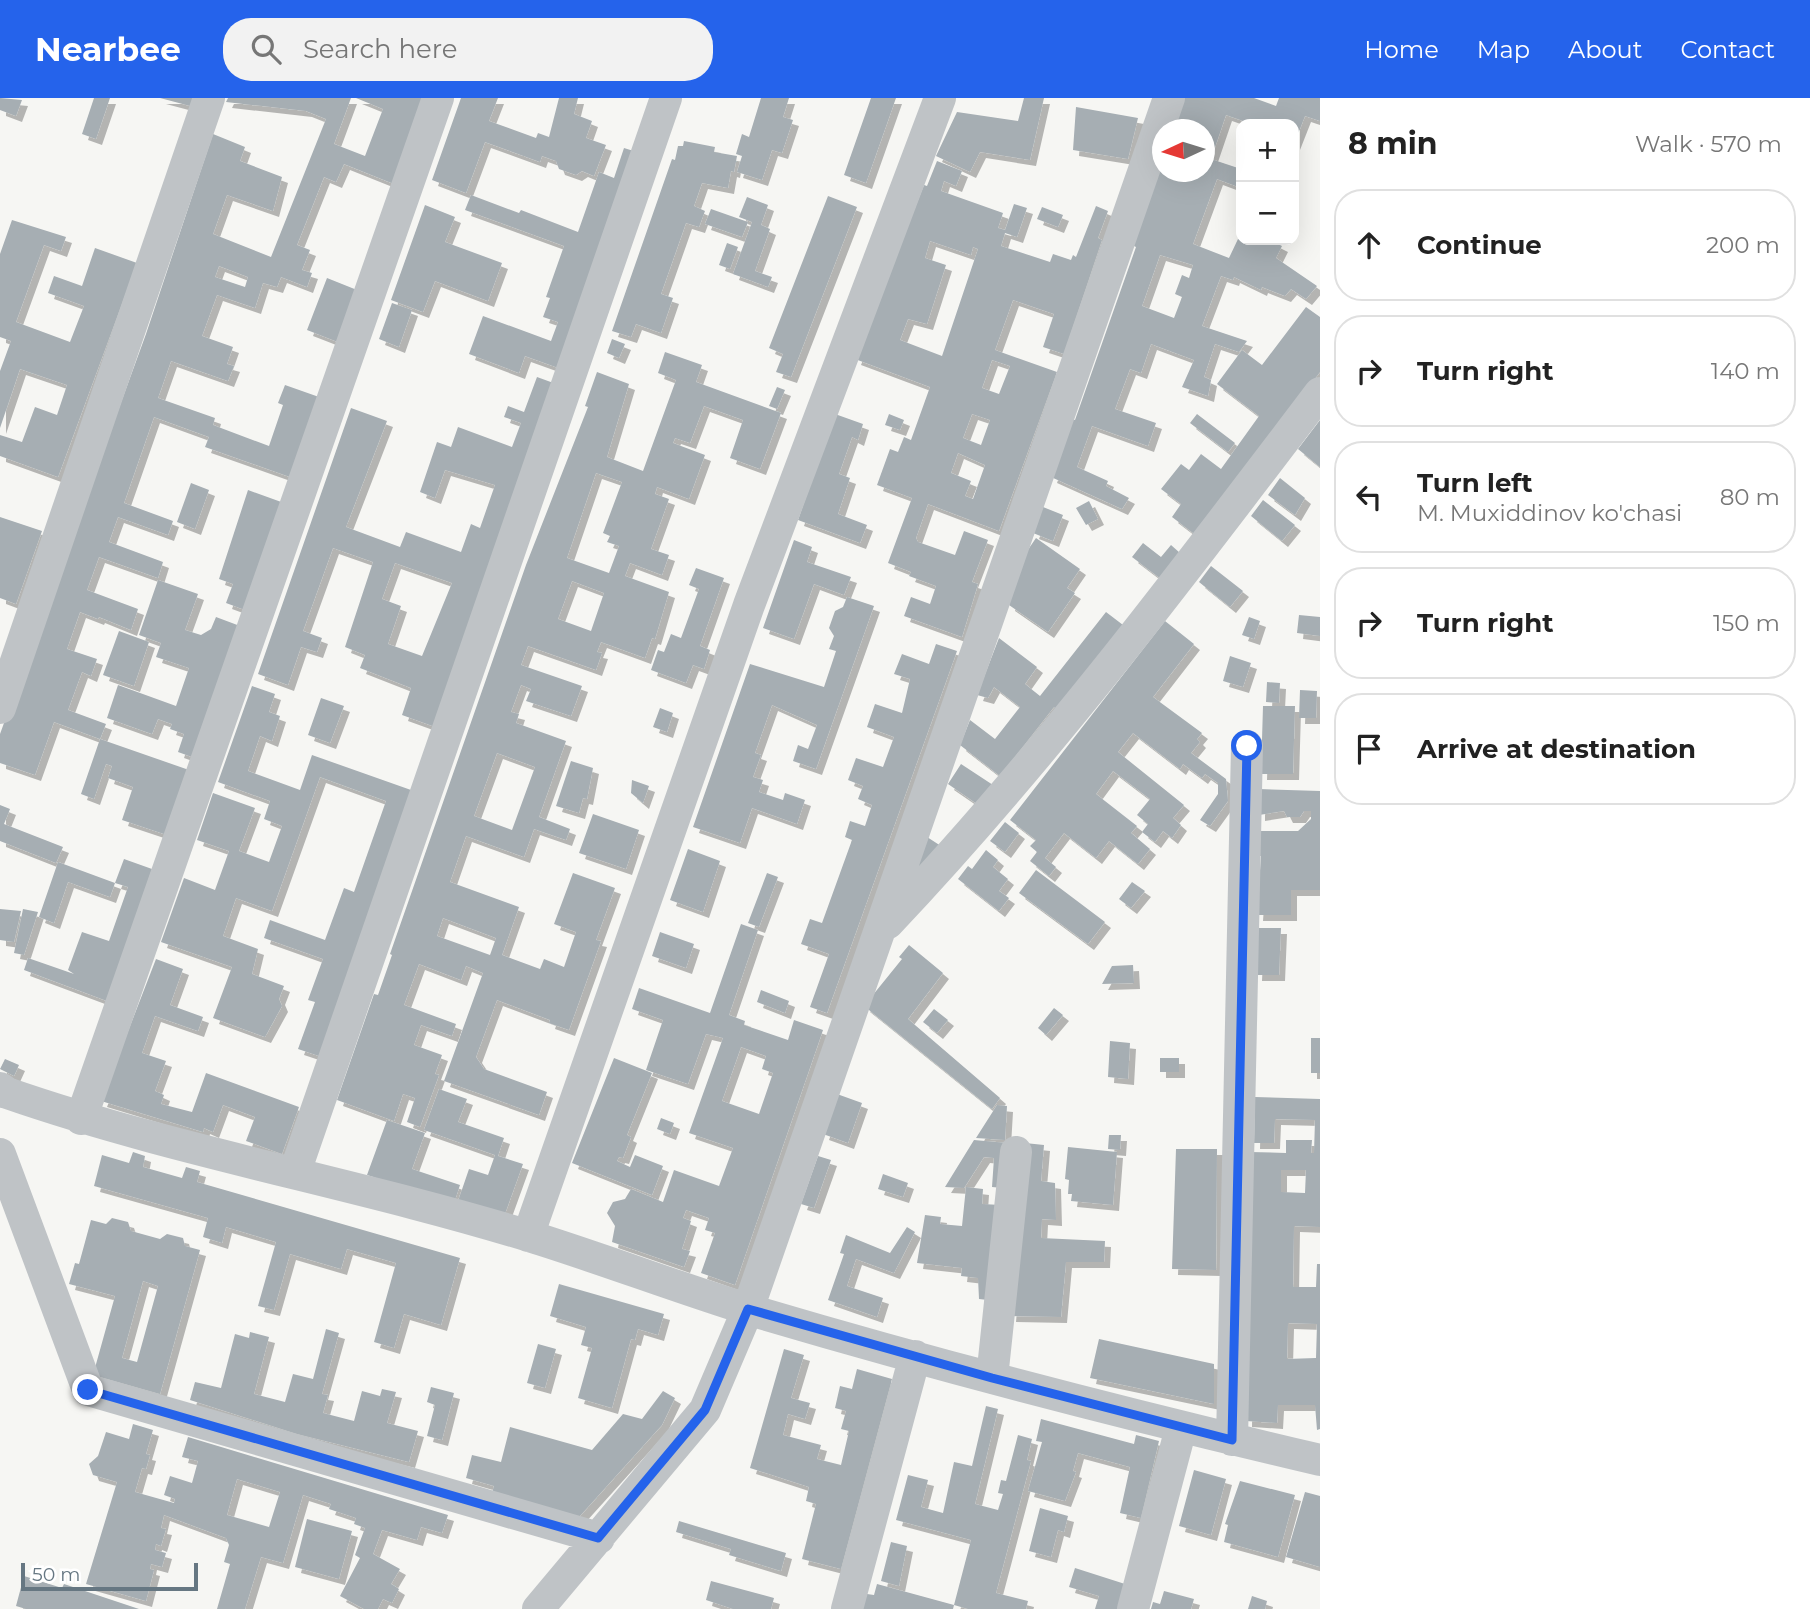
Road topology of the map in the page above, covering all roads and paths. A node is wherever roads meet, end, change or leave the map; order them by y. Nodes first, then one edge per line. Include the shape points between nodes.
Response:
1 (209, 98) edge
2 (438, 98) edge
3 (666, 98) edge
4 (940, 98) edge
5 (1169, 98) edge
6 (1320, 393) edge
7 (0, 708) edge
8 (1247, 746) dead end
9 (879, 932) junction
10 (0, 1088) edge
11 (81, 1119) junction
12 (1016, 1152) dead end
13 (0, 1154) edge
14 (295, 1172) junction
15 (528, 1236) junction
16 (748, 1309) junction
17 (915, 1356) junction
18 (992, 1378) junction
19 (1181, 1428) junction
20 (1232, 1440) junction
21 (1320, 1460) edge
22 (598, 1538) junction
23 (538, 1609) edge
24 (847, 1609) edge
25 (1133, 1609) edge

1 - 7 street
2 - 11 street
3 - 14 street
4 - 15 street via 749,605
5 - 9 street
6 - 9 street via 1171,591 977,828
8 - 20 street
9 - 16 street
10 - 11 street
11 - 14 street
12 - 18 street
13 - 22 street via 88,1390
14 - 15 street
15 - 16 street
16 - 17 street
16 - 22 street via 705,1410
17 - 18 street
17 - 24 street
18 - 19 street
19 - 20 street
19 - 25 street
20 - 21 street
22 - 23 street

